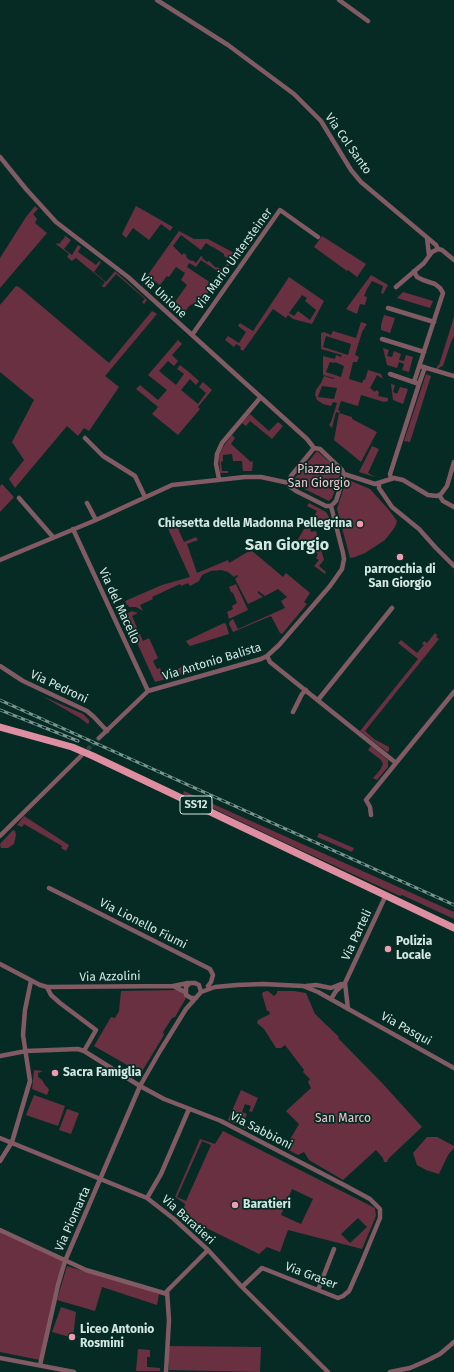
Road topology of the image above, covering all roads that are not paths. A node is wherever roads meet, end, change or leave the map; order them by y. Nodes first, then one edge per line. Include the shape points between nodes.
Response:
1 (157, 0) edge
2 (339, 0) edge
3 (368, 21) dead end
4 (0, 157) edge
5 (318, 237) dead end
6 (427, 238) junction
7 (438, 249) junction
8 (429, 255) junction
9 (454, 260) edge
10 (414, 271) junction
11 (396, 287) dead end
12 (388, 308) dead end
13 (434, 322) junction
14 (192, 335) junction
15 (382, 338) dead end
16 (424, 352) junction
17 (422, 366) junction
18 (390, 374) dead end
19 (454, 376) edge
20 (417, 385) junction
21 (260, 398) junction
22 (85, 438) dead end
23 (314, 448) junction
24 (454, 462) edge
25 (344, 474) junction
26 (391, 478) junction
27 (219, 479) junction
28 (289, 483) junction
29 (379, 483) junction
30 (440, 494) junction
31 (145, 497) junction
32 (19, 498) dead end
33 (87, 503) dead end
34 (331, 506) junction
35 (454, 507) edge
36 (96, 520) junction
37 (72, 529) junction
38 (53, 537) junction
39 (0, 560) edge
40 (454, 566) edge
41 (392, 608) dead end
42 (267, 656) junction
43 (0, 666) edge
44 (306, 690) junction
45 (148, 691) junction
46 (454, 692) edge
47 (318, 700) junction
48 (293, 712) dead end
49 (0, 727) edge
50 (107, 731) junction
51 (99, 738) tunnel mouth
52 (81, 756) tunnel mouth
53 (396, 763) junction
54 (371, 815) dead end
55 (0, 836) edge
56 (49, 888) dead end
57 (386, 895) junction
58 (454, 928) edge
59 (0, 964) edge
60 (31, 981) junction
61 (190, 983) junction
62 (345, 983) junction
63 (197, 984) junction
64 (173, 986) junction
65 (208, 986) junction
66 (303, 986) junction
67 (47, 987) junction
68 (215, 987) junction
69 (201, 992) junction
70 (187, 994) junction
71 (196, 998) junction
72 (331, 999) junction
73 (348, 1009) junction
74 (186, 1010) junction
75 (26, 1051) junction
76 (84, 1051) junction
77 (0, 1056) edge
78 (454, 1068) edge
79 (140, 1086) junction
80 (189, 1109) junction
81 (0, 1138) edge
82 (12, 1142) junction
83 (0, 1161) edge
84 (101, 1179) junction
85 (147, 1198) junction
86 (370, 1199) joint
87 (0, 1230) edge
88 (334, 1249) dead end
89 (208, 1250) junction
90 (65, 1260) junction
91 (242, 1287) junction
92 (318, 1290) junction
93 (167, 1294) junction
94 (454, 1342) edge
95 (448, 1347) junction
96 (454, 1348) edge
97 (0, 1358) edge
98 (40, 1365) junction
99 (74, 1372) edge
100 (166, 1372) edge
101 (328, 1372) edge
102 (390, 1372) edge

1 - 6 street, Via Col Santo via 228,45 294,94 320,121 361,182
2 - 3 street
4 - 14 street, Via Unione via 56,222 128,277
5 - 14 street, Via Mario Untersteiner via 280,210
6 - 7 street, Via Col Santo via 436,244
6 - 8 street
7 - 8 street
7 - 9 street, Via Col Santo
8 - 10 street
10 - 11 street
10 - 13 street via 417,276 442,290
12 - 13 street
13 - 16 street
14 - 21 street, Via Unione
15 - 16 street
16 - 17 street
17 - 19 street
17 - 20 street
18 - 20 street
20 - 26 street via 390,474
21 - 23 street, Via Unione
21 - 27 street via 222,443 216,454
22 - 31 street via 103,456 134,476
23 - 25 street via 320,449
23 - 28 street via 291,476
24 - 30 street via 447,486
25 - 29 street
25 - 34 street via 337,498
26 - 29 street
26 - 30 street via 403,480 428,495
27 - 28 street via 257,477
27 - 31 street via 177,484
28 - 34 street via 291,489
29 - 40 street via 379,488 392,507 419,528
30 - 35 street via 443,501
31 - 36 street
32 - 38 street
33 - 36 street
34 - 42 street, Via Antonio Balista via 343,553 342,569 301,621
36 - 37 street
37 - 38 street
37 - 45 street, Via del Macello
38 - 39 street
41 - 47 street
42 - 44 street via 270,662
42 - 45 street, Via Antonio Balista
43 - 50 street, Via Pedroni via 23,681 87,711
44 - 47 street
44 - 48 street
45 - 50 street, Via Antonio Balista
46 - 53 street
47 - 53 street
49 - 57 main road, SS12 via 72,747 93,756
50 - 51 street, Via Antonio Balista
52 - 55 street
53 - 54 street via 366,800
56 - 65 street, Via Lionello Fiumi via 210,969 213,975
57 - 58 main road, SS12
57 - 62 street, Via Parteli
59 - 60 street
60 - 67 street
60 - 75 street via 23,1035
61 - 63 street
61 - 64 street, Via Azzolini
61 - 70 street via 186,987
62 - 66 street via 332,988
62 - 72 street, Via Parteli
62 - 73 street
63 - 65 street
63 - 69 street via 201,987
64 - 67 street, Via Azzolini
64 - 70 street, Via Azzolini
65 - 68 street
66 - 68 street via 263,984
66 - 72 street
67 - 76 street via 60,1003 96,1030
68 - 69 street
69 - 71 street
70 - 71 street
70 - 74 street
71 - 74 street
72 - 73 street
73 - 78 street, Via Pasqui
74 - 79 street
75 - 76 street
75 - 77 street
75 - 82 street via 30,1081
76 - 79 street, Via Sabbioni
79 - 80 street, Via Sabbioni
79 - 84 street, Via Piomarta
80 - 85 street via 161,1174
80 - 86 street, Via Sabbioni via 221,1121
81 - 82 street, Via Baratieri
82 - 83 street
82 - 84 street, Via Baratieri
84 - 85 street, Via Baratieri
84 - 90 street, Via Piomarta
85 - 89 street, Via Baratieri
86 - 92 street, Via Graser via 380,1209 380,1218 349,1291 338,1298
87 - 90 street
88 - 92 street
89 - 91 street, Via Baratieri
89 - 93 street via 176,1281
90 - 93 street via 86,1270
90 - 98 street, Via Piomarta
91 - 92 street, Via Graser via 262,1268
91 - 101 street, Via Baratieri
93 - 100 street via 169,1320
94 - 95 street
95 - 96 street
95 - 102 street via 440,1354 410,1368
97 - 98 street
98 - 99 street

